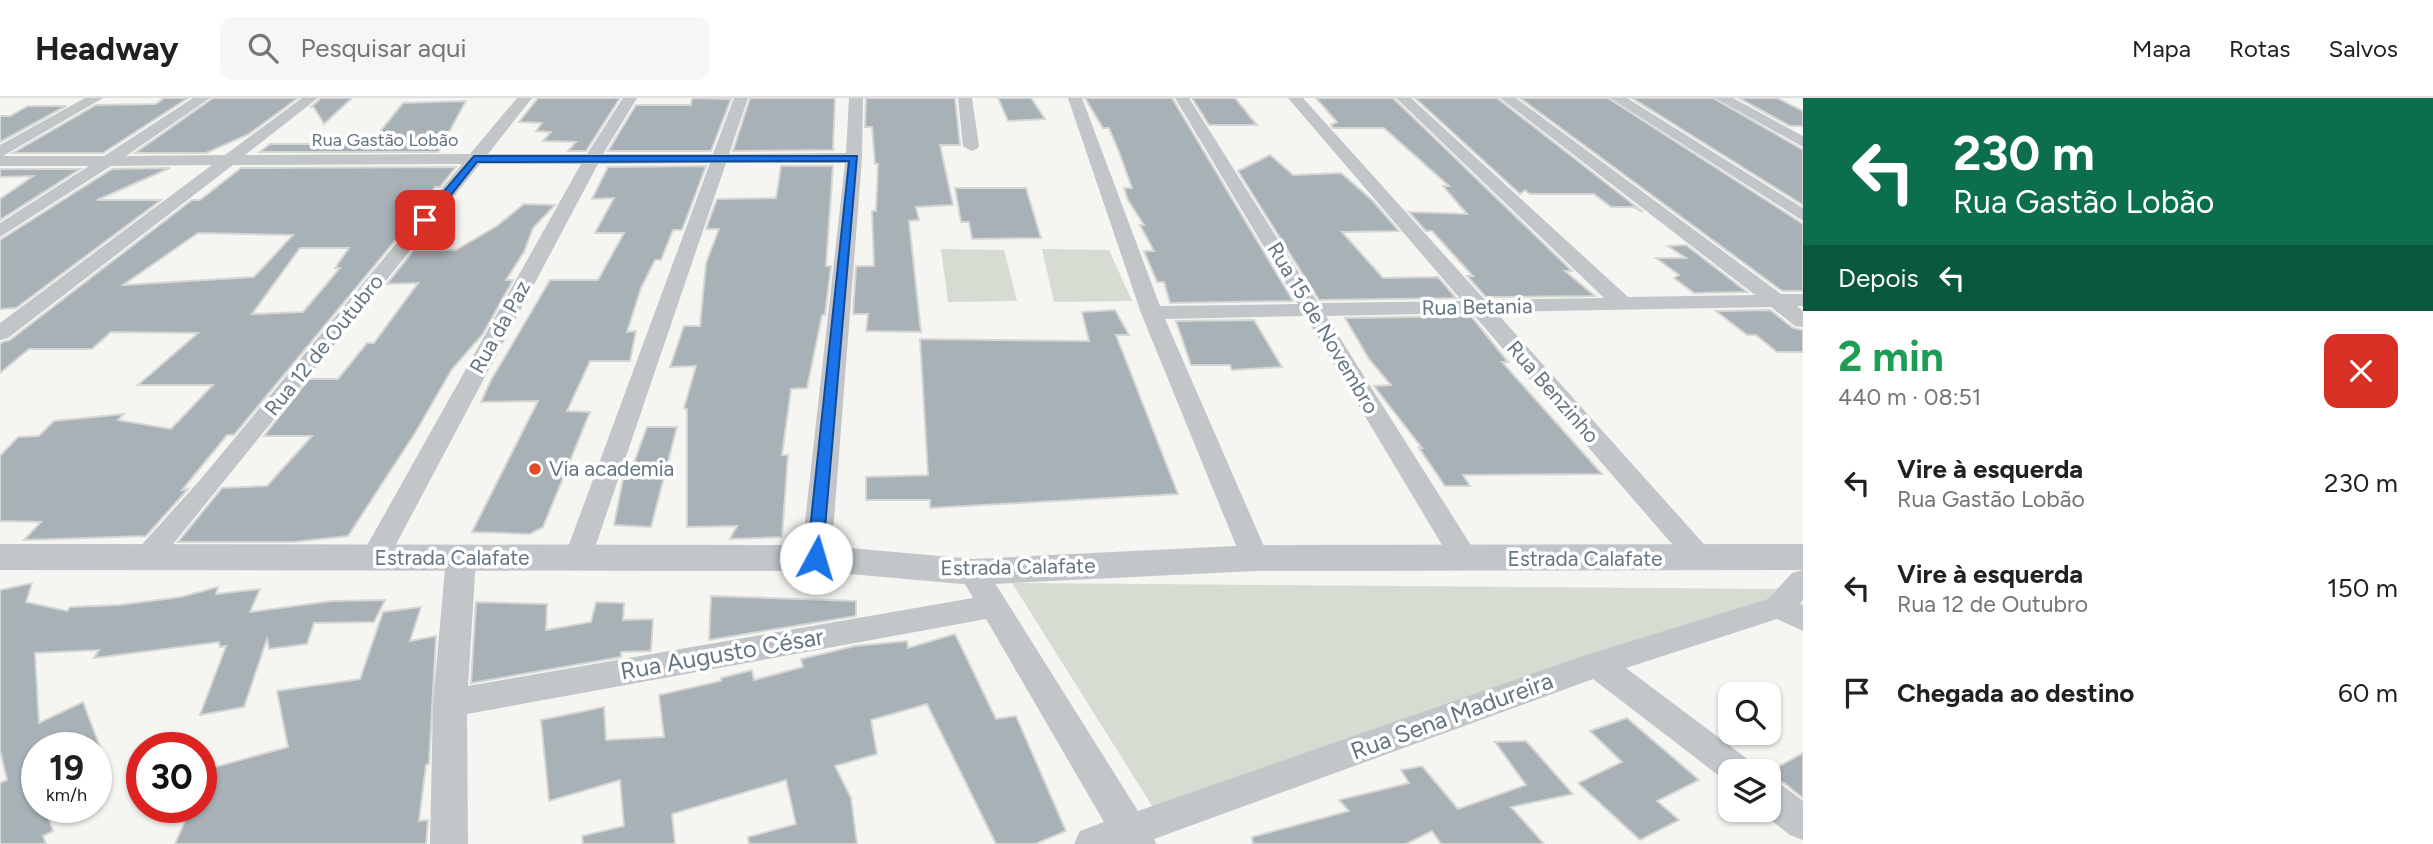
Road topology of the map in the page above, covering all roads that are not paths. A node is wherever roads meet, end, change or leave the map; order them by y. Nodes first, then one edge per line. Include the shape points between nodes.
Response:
1 (96, 98) edge
2 (202, 98) edge
3 (311, 98) edge
4 (525, 98) edge
5 (630, 98) edge
6 (741, 98) edge
7 (856, 98) edge
8 (965, 98) edge
9 (1075, 98) edge
10 (1182, 98) edge
11 (1296, 98) edge
12 (1403, 98) edge
13 (1507, 98) edge
14 (1617, 98) edge
15 (1722, 98) edge
16 (1803, 142) edge
17 (971, 146) dead end
18 (0, 152) edge
19 (720, 158) junction
20 (854, 158) junction
21 (474, 159) junction
22 (592, 159) junction
23 (109, 160) junction
24 (230, 160) junction
25 (0, 161) edge
26 (1803, 216) edge
27 (0, 231) edge
28 (1803, 300) edge
29 (1777, 301) junction
30 (1623, 304) junction
31 (1479, 307) junction
32 (1312, 312) junction
33 (1152, 313) junction
34 (1803, 321) edge
35 (0, 333) edge
36 (0, 557) edge
37 (1803, 557) edge
38 (147, 558) junction
39 (375, 558) junction
40 (461, 558) junction
41 (579, 558) junction
42 (816, 558) junction
43 (1254, 558) junction
44 (1464, 558) junction
45 (1701, 559) junction
46 (973, 572) junction
47 (1803, 581) edge
48 (994, 606) junction
49 (1791, 613) edge
50 (1598, 664) junction
51 (450, 703) junction
52 (1720, 759) edge
53 (1781, 806) edge
54 (1803, 823) edge
55 (1133, 838) edge
56 (449, 844) edge
57 (1093, 844) edge

1 - 18 street
2 - 23 street
3 - 24 street
4 - 21 street, Rua 12 de Outubro
5 - 22 street, Rua da Paz
6 - 19 street
7 - 20 street
8 - 17 street
9 - 33 street
10 - 32 street, Rua 15 de Novembro
11 - 31 street, Rua Benzinho
12 - 30 street
13 - 29 street
14 - 26 street
15 - 16 street
19 - 20 street, Rua Gastão Lobão
19 - 22 street, Rua Gastão Lobão
19 - 41 street
20 - 42 street
21 - 22 street, Rua Gastão Lobão
21 - 24 street, Rua Gastão Lobão
21 - 38 street, Rua 12 de Outubro
22 - 39 street, Rua da Paz
23 - 24 street, Rua Gastão Lobão
23 - 25 street, Rua Gastão Lobão
23 - 27 street
24 - 35 street
28 - 29 street, Rua Betania
29 - 30 street, Rua Betania
29 - 34 street
30 - 31 street, Rua Betania
31 - 32 street, Rua Betania
31 - 45 street, Rua Benzinho
32 - 33 street, Rua Betania
32 - 44 street, Rua 15 de Novembro
33 - 43 street
36 - 38 street, Estrada Calafate
37 - 45 street, Estrada Calafate
38 - 39 street, Estrada Calafate
39 - 40 street, Estrada Calafate
40 - 41 street, Estrada Calafate
40 - 51 street
41 - 42 street, Estrada Calafate
42 - 46 street, Estrada Calafate
43 - 44 street, Estrada Calafate
43 - 46 street, Estrada Calafate
44 - 45 street, Estrada Calafate
46 - 48 street
47 - 49 street, Rua Sena Madureira
48 - 51 street, Rua Augusto César
48 - 55 street
49 - 50 street, Rua Sena Madureira
50 - 52 street
50 - 55 street, Rua Sena Madureira
51 - 56 street
53 - 54 street
55 - 57 street, Rua Sena Madureira

